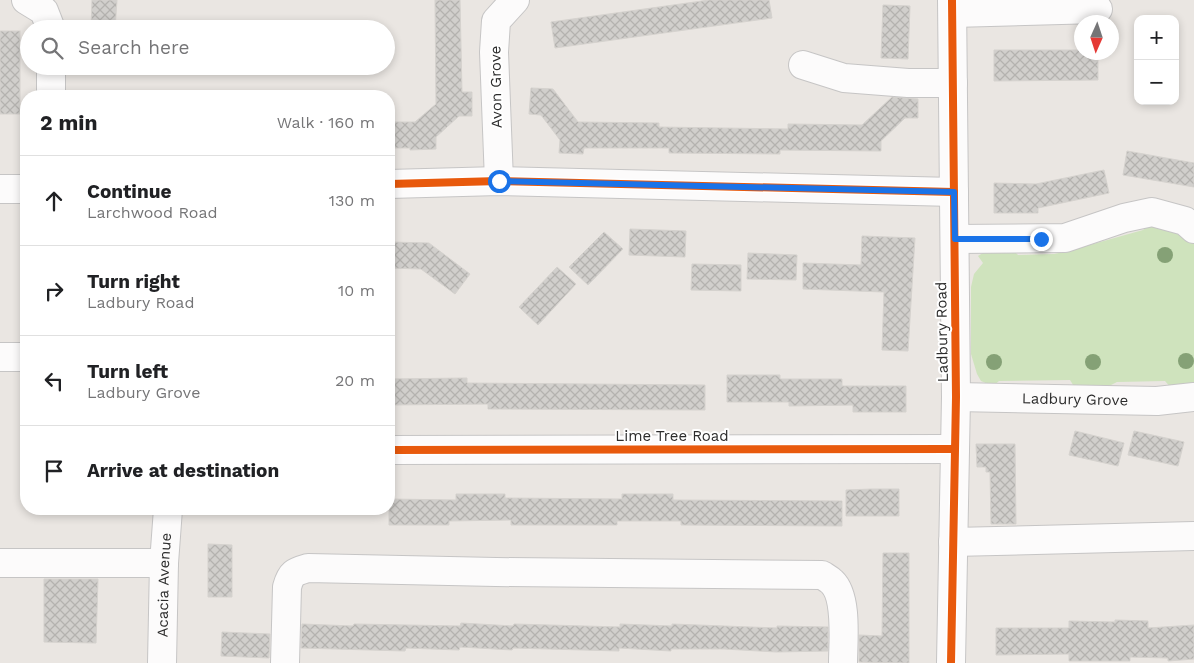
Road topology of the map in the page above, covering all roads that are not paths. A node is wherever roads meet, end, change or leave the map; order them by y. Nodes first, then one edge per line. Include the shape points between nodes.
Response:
1 (26, 0) edge
2 (515, 0) edge
3 (953, 6) edge
4 (1098, 10) dead end
5 (48, 20) edge
6 (803, 65) dead end
7 (51, 75) edge
8 (953, 83) junction
9 (51, 90) edge
10 (499, 181) junction
11 (395, 184) edge
12 (0, 189) edge
13 (20, 189) edge
14 (954, 192) junction
15 (1194, 229) edge
16 (955, 239) junction
17 (0, 357) edge
18 (20, 357) edge
19 (956, 397) junction
20 (1194, 397) edge
21 (955, 449) junction
22 (395, 450) edge
23 (168, 515) edge
24 (1194, 536) edge
25 (954, 542) junction
26 (0, 563) edge
27 (164, 563) junction
28 (162, 663) edge
29 (285, 663) edge
30 (843, 663) edge
31 (951, 663) edge

1 - 5 street via 44,11
2 - 10 street, Avon Grove via 496,21 494,52
3 - 4 street
3 - 8 street, Ladbury Road
6 - 8 street via 844,78
7 - 9 street
8 - 14 street, Ladbury Road
10 - 11 street
10 - 14 street
12 - 13 street
14 - 16 street, Ladbury Road
15 - 16 street via 1185,221 1152,212 1065,238
16 - 19 street, Ladbury Road
17 - 18 street
19 - 20 street, Ladbury Grove via 1157,401
19 - 21 street, Ladbury Road
21 - 22 street, Lime Tree Road
21 - 25 street, Ladbury Road
23 - 27 street, Acacia Avenue
24 - 25 street
25 - 31 street, Ladbury Road
26 - 27 street
27 - 28 street, Acacia Avenue
29 - 30 street via 286,587 295,571 308,568 822,575 833,582 842,607

